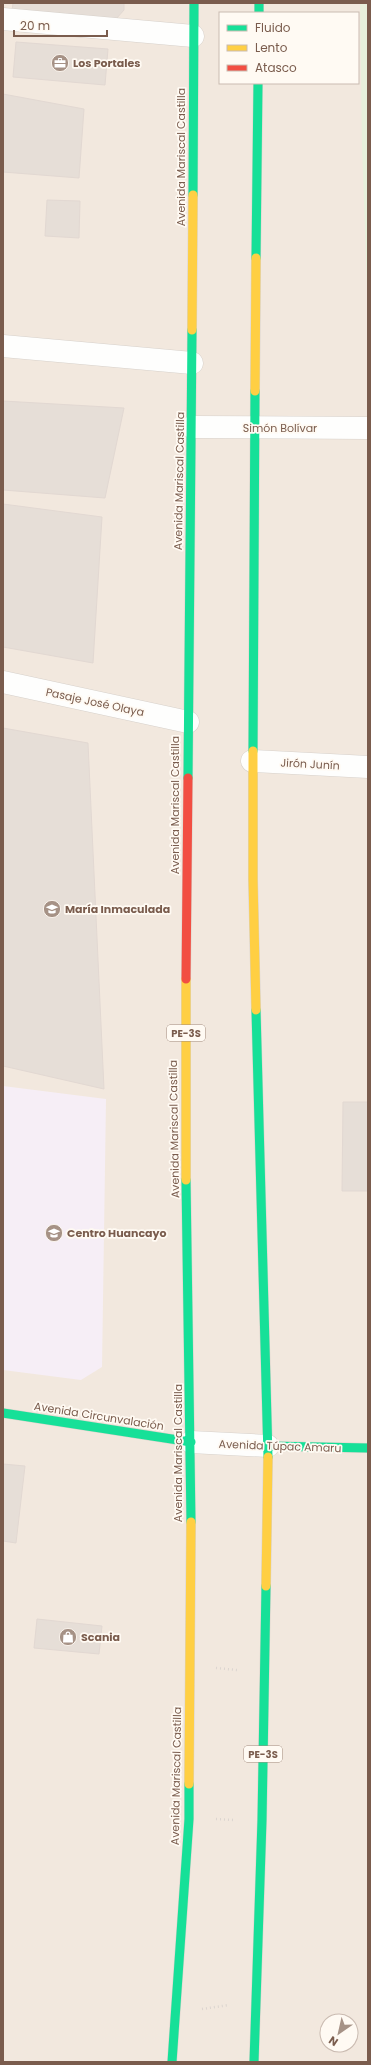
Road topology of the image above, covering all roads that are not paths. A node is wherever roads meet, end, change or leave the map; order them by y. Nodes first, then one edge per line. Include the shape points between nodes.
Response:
1 (194, 3) edge
2 (3, 19) edge
3 (193, 36) junction
4 (258, 84) edge
5 (3, 346) edge
6 (192, 363) junction
7 (192, 427) junction
8 (254, 427) junction
9 (368, 428) edge
10 (3, 682) edge
11 (188, 722) junction
12 (252, 761) junction
13 (368, 767) edge
14 (3, 1413) edge
15 (191, 1442) junction
16 (268, 1446) junction
17 (368, 1448) edge
18 (172, 2062) edge
19 (254, 2062) edge

1 - 3 main road, Avenida Mariscal Castilla / PE-3S
2 - 3 street
3 - 6 main road, Avenida Mariscal Castilla / PE-3S
4 - 8 main road, PE-3S
5 - 6 street
6 - 7 main road, Avenida Mariscal Castilla / PE-3S
7 - 8 street, Simón Bolívar
7 - 11 main road, Avenida Mariscal Castilla / PE-3S
8 - 9 street, Simón Bolívar
8 - 12 main road, PE-3S
10 - 11 street, Pasaje José Olaya
11 - 15 main road, Avenida Mariscal Castilla / PE-3S via 185,1108
12 - 13 street, Jirón Junín
12 - 16 main road, PE-3S
14 - 15 main road, Avenida Circunvalación
15 - 16 street, Avenida Túpac Amaru
15 - 18 main road, Avenida Mariscal Castilla / PE-3S via 189,1819
16 - 17 main road, Avenida Túpac Amaru
16 - 19 main road, PE-3S via 262,1820

